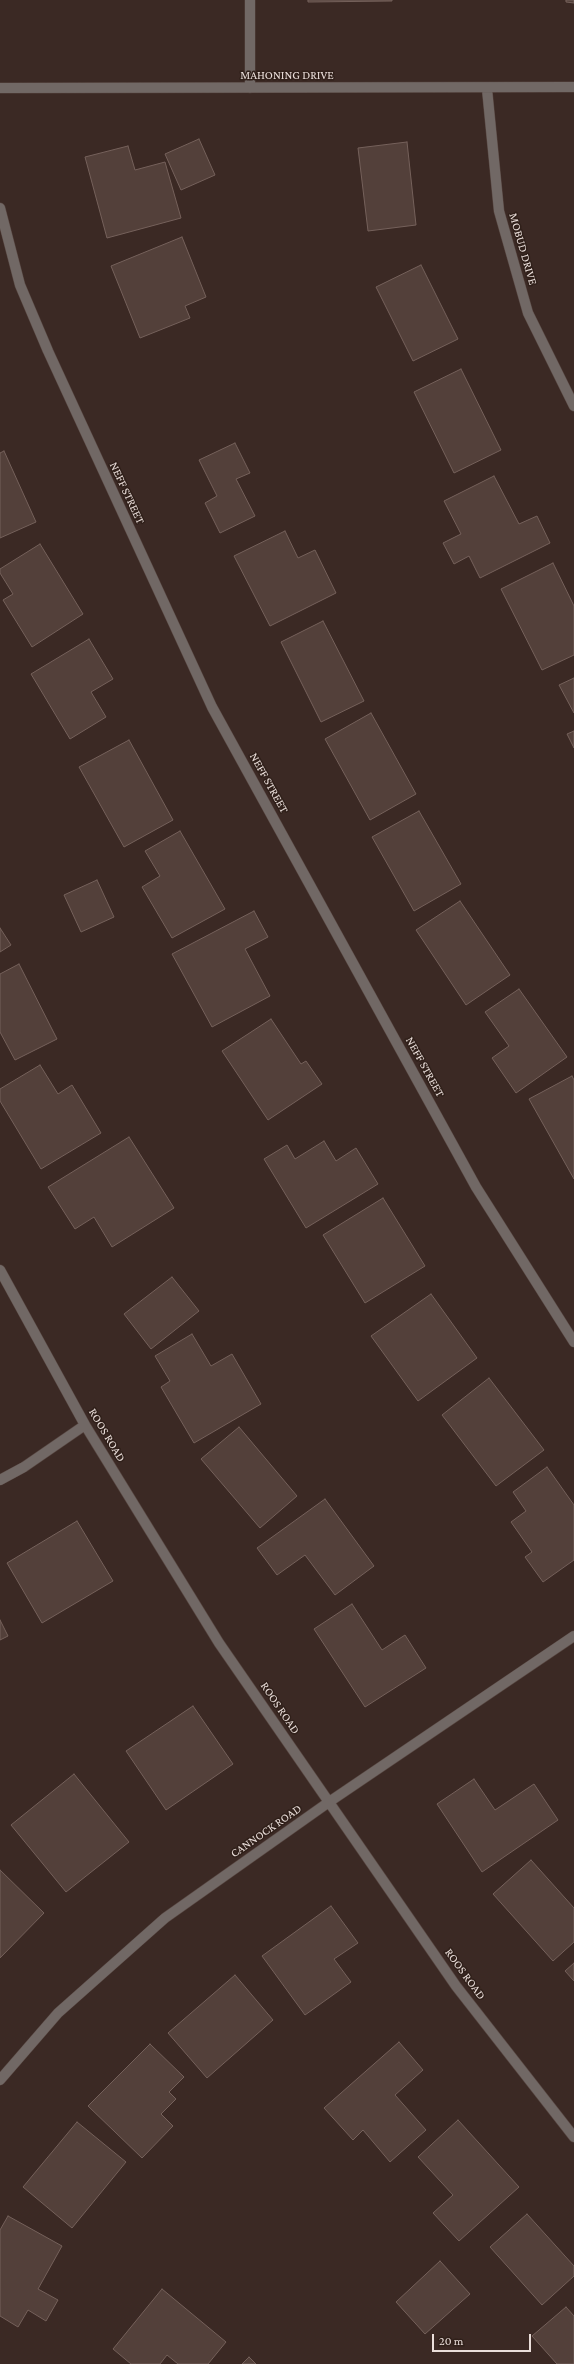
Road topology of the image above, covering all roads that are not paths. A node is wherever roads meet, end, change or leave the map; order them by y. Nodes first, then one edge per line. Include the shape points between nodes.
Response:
1 (250, 0) edge
2 (574, 87) edge
3 (0, 88) edge
4 (250, 88) junction
5 (487, 89) junction
6 (0, 208) edge
7 (574, 406) edge
8 (0, 1270) edge
9 (574, 1342) edge
10 (85, 1425) junction
11 (0, 1480) edge
12 (574, 1636) edge
13 (329, 1802) junction
14 (0, 2080) edge
15 (574, 2137) edge

1 - 4 street
2 - 5 street, MAHONING DRIVE
3 - 4 street, MAHONING DRIVE
4 - 5 street, MAHONING DRIVE
5 - 7 street, MOBUD DRIVE via 499,211 528,313
6 - 9 street, NEFF STREET via 20,285 48,351 212,707 476,1187
8 - 10 street, ROOS ROAD
10 - 11 street via 24,1467
10 - 13 street, ROOS ROAD via 219,1643
12 - 13 street, CANNOCK ROAD
13 - 14 street, CANNOCK ROAD via 165,1918 58,2013
13 - 15 street, ROOS ROAD via 456,1986

